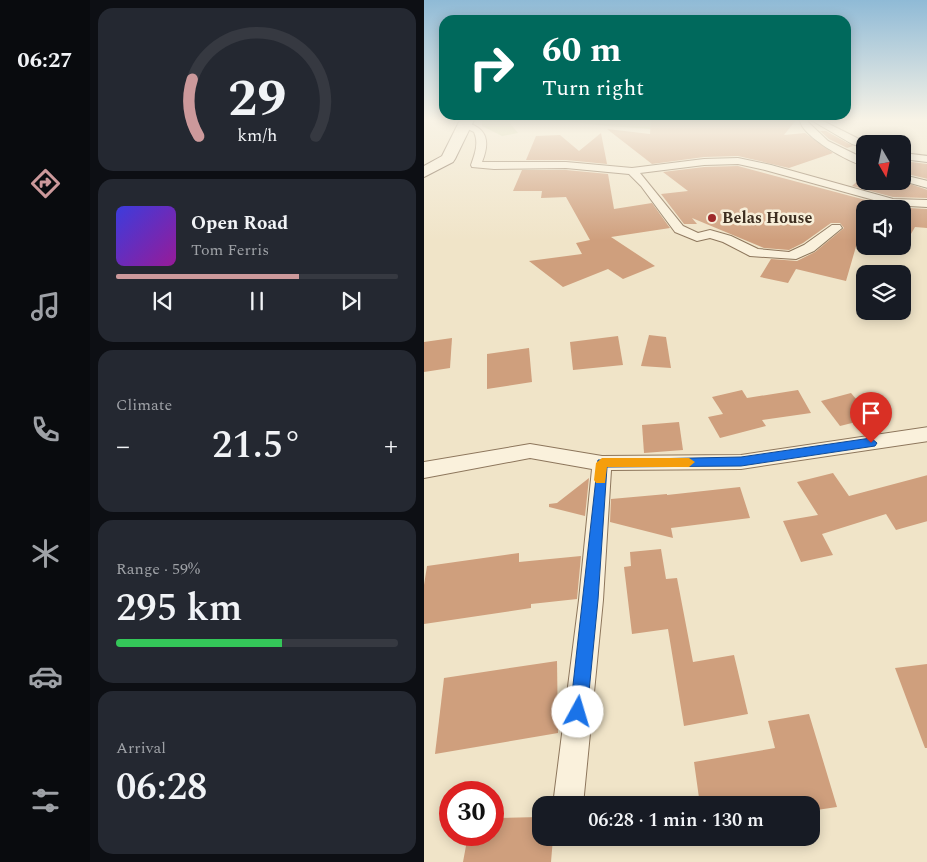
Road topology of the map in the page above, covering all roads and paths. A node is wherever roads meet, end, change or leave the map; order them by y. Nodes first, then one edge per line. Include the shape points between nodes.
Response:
1 (444, 160) edge
2 (477, 160) edge
3 (632, 171) junction
4 (424, 172) edge
5 (912, 181) edge
6 (927, 185) edge
7 (927, 204) edge
8 (836, 228) dead end
9 (927, 434) edge
10 (602, 463) junction
11 (424, 470) edge
12 (569, 796) edge

1 - 4 main road
2 - 3 street via 476,164 494,166 603,167
3 - 7 street via 738,161 892,202
3 - 8 street via 679,229 697,237 710,234 755,252 791,256 809,248
5 - 6 street
9 - 10 street via 741,462
10 - 11 street via 530,452
10 - 12 street via 591,600

